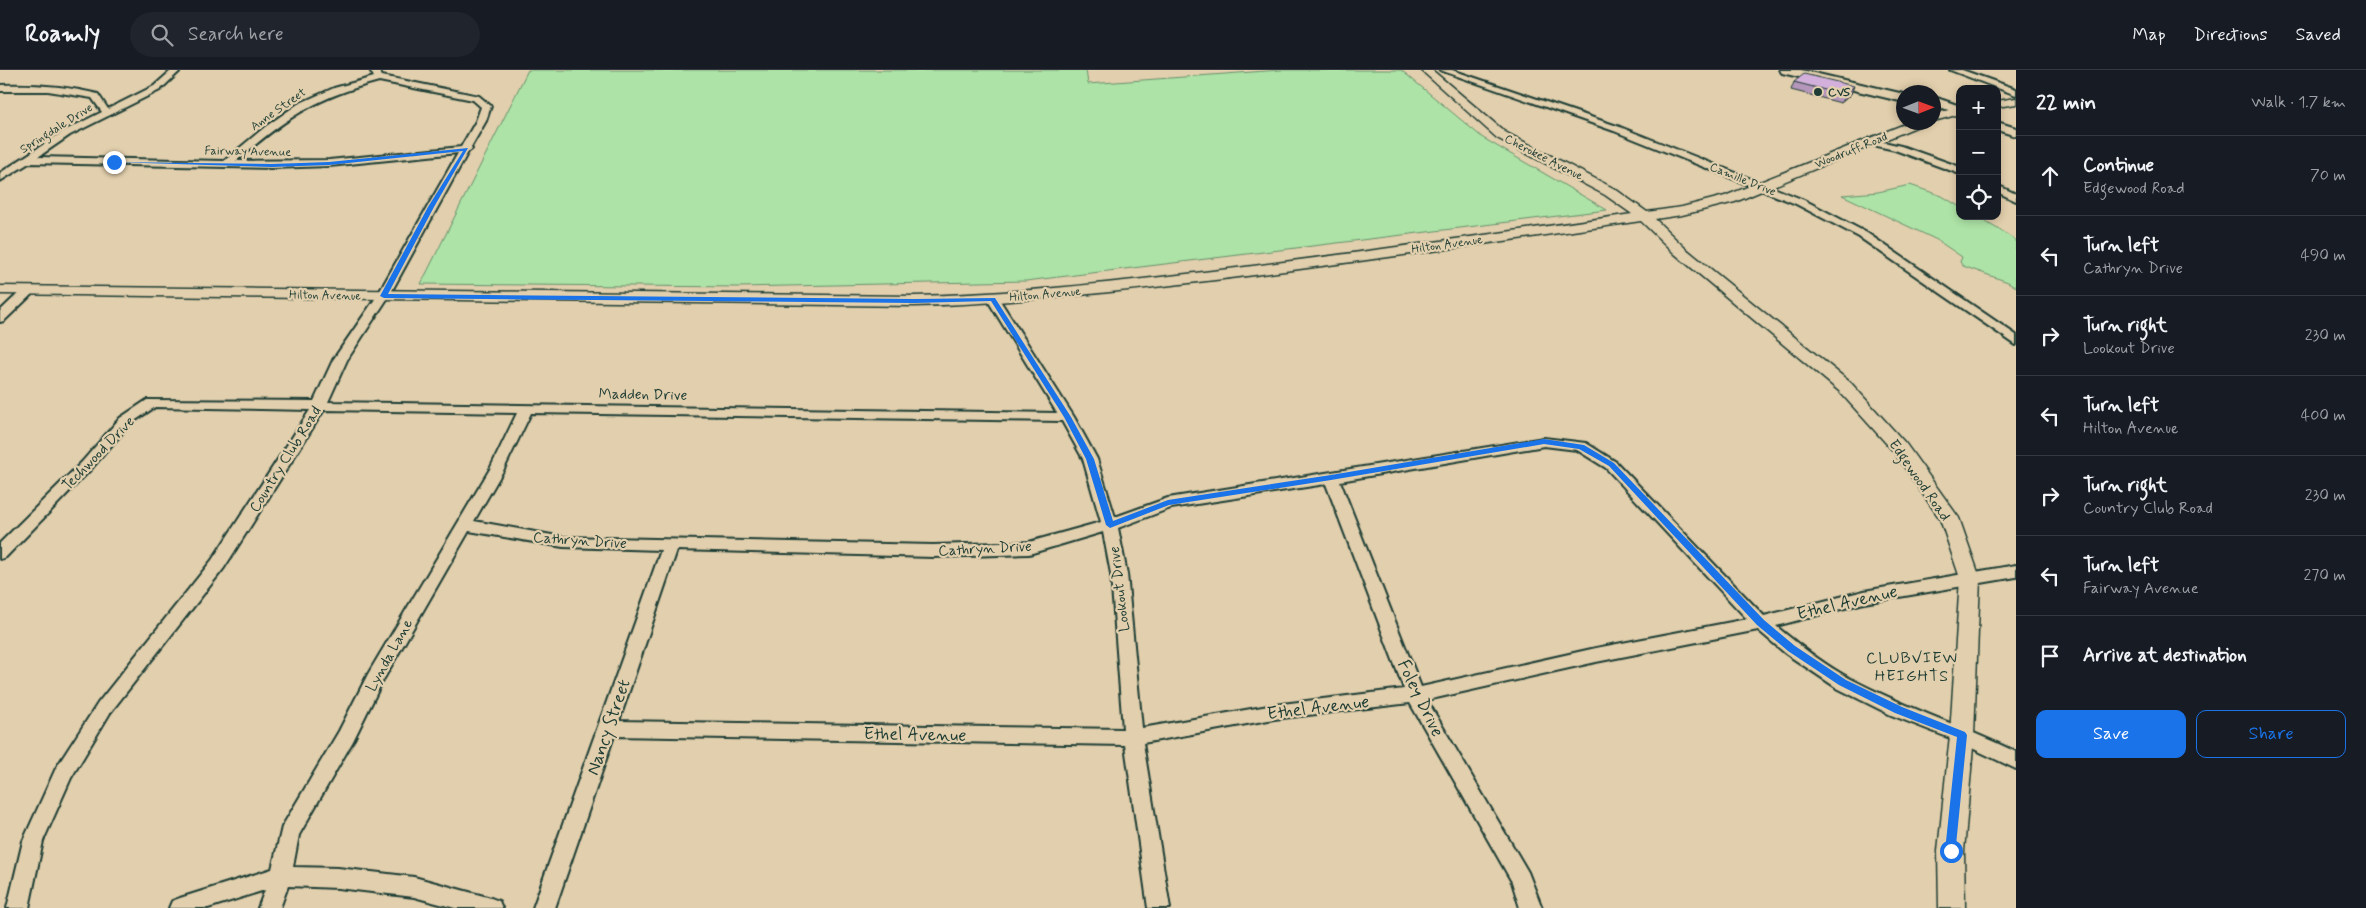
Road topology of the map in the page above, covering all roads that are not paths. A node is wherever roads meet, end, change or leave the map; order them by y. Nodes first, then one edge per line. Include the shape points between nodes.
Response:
1 (177, 70) edge
2 (1786, 70) edge
3 (1806, 70) edge
4 (1954, 70) edge
5 (1446, 71) edge
6 (1428, 72) edge
7 (376, 74) edge
8 (0, 88) edge
9 (1896, 91) edge
10 (2016, 92) edge
11 (1896, 96) edge
12 (2016, 101) edge
13 (2001, 103) edge
14 (1941, 104) edge
15 (1941, 108) edge
16 (1956, 111) edge
17 (106, 112) junction
18 (1956, 112) edge
19 (1956, 112) edge
20 (1941, 116) edge
21 (2001, 122) edge
22 (2001, 127) edge
23 (2016, 127) edge
24 (1902, 130) edge
25 (2016, 132) edge
26 (1871, 142) junction
27 (467, 149) junction
28 (28, 160) junction
29 (227, 164) junction
30 (1808, 168) joint
31 (1956, 170) edge
32 (0, 178) edge
33 (1762, 186) junction
34 (1645, 217) junction
35 (0, 290) edge
36 (28, 291) junction
37 (384, 296) junction
38 (993, 299) junction
39 (0, 318) edge
40 (2016, 341) edge
41 (218, 404) joint
42 (319, 406) junction
43 (526, 409) junction
44 (1067, 417) junction
45 (1331, 478) junction
46 (464, 524) junction
47 (1110, 525) junction
48 (670, 545) junction
49 (0, 553) edge
50 (2016, 571) edge
51 (1970, 578) junction
52 (1761, 622) junction
53 (1415, 695) junction
54 (608, 728) junction
55 (1962, 735) junction
56 (1133, 737) junction
57 (2016, 761) edge
58 (281, 876) junction
59 (18, 908) edge
60 (180, 908) edge
61 (269, 908) edge
62 (491, 908) edge
63 (544, 908) edge
64 (1159, 908) edge
65 (1531, 908) edge
66 (1952, 908) edge

1 - 17 street, Springdale Drive via 157,88
2 - 11 main road
3 - 9 main road
4 - 10 street
5 - 6 street
5 - 33 street, Camille Drive via 1617,129
6 - 34 street, Cherokee Avenue via 1501,135 1610,192
7 - 27 street, Country Club Road via 476,98 486,106
7 - 29 street, Anne Street via 311,100 275,124
8 - 17 street via 45,87 78,91 95,96
12 - 13 street
14 - 16 main road
15 - 18 main road
17 - 28 street, Springdale Drive via 67,133
19 - 20 street
21 - 23 main road
22 - 25 main road
24 - 26 street, Woodruff Road
26 - 30 street, Woodruff Road
26 - 31 street via 1898,148
27 - 29 street, Fairway Avenue via 329,163
27 - 37 street, Country Club Road via 435,200
28 - 29 street, Fairway Avenue
28 - 32 street, Springdale Drive
30 - 33 street, Hilton Avenue
33 - 34 street, Hilton Avenue via 1705,206
33 - 40 street, Camille Drive via 1862,235
34 - 38 street, Hilton Avenue via 1342,260
34 - 51 street, Edgewood Road via 1680,251 1845,386 1900,448 1949,518
35 - 36 street, Hilton Avenue
36 - 37 street, Hilton Avenue
36 - 39 street
37 - 38 street, Hilton Avenue
37 - 42 street, Country Club Road via 340,360
38 - 44 street, Lookout Drive
41 - 42 street, Madden Drive
41 - 49 street, Techwood Drive via 152,403 138,412 125,421 87,465
42 - 43 street, Madden Drive
42 - 59 street, Country Club Road via 218,564 104,708 63,774 33,840
43 - 44 street, Madden Drive
43 - 46 street, Lynda Lane via 498,468
44 - 47 street, Lookout Drive via 1090,459
45 - 47 street, Cathryn Drive via 1168,502
45 - 52 street, Cathryn Drive via 1544,442 1581,446 1612,465
45 - 53 street, Foley Drive
46 - 48 street, Cathryn Drive via 563,542
46 - 58 street, Lynda Lane via 289,832
47 - 48 street, Cathryn Drive via 1029,548 932,551
47 - 56 street, Lookout Drive via 1119,574
48 - 54 street, Nancy Street
50 - 51 street, Ethel Avenue
51 - 52 street, Ethel Avenue via 1864,597
51 - 55 street, Edgewood Road
52 - 53 street, Ethel Avenue
52 - 55 street, Cathryn Drive via 1791,648 1843,683 1898,710
53 - 56 street, Ethel Avenue via 1274,712
53 - 65 street, Foley Drive via 1521,879
54 - 56 street, Ethel Avenue
54 - 63 street, Nancy Street
55 - 57 street, Cathryn Drive
55 - 66 street, Edgewood Road via 1951,851
56 - 64 street, Lookout Drive
58 - 60 street
58 - 61 street, Lynda Lane
58 - 62 street via 338,878 414,887

